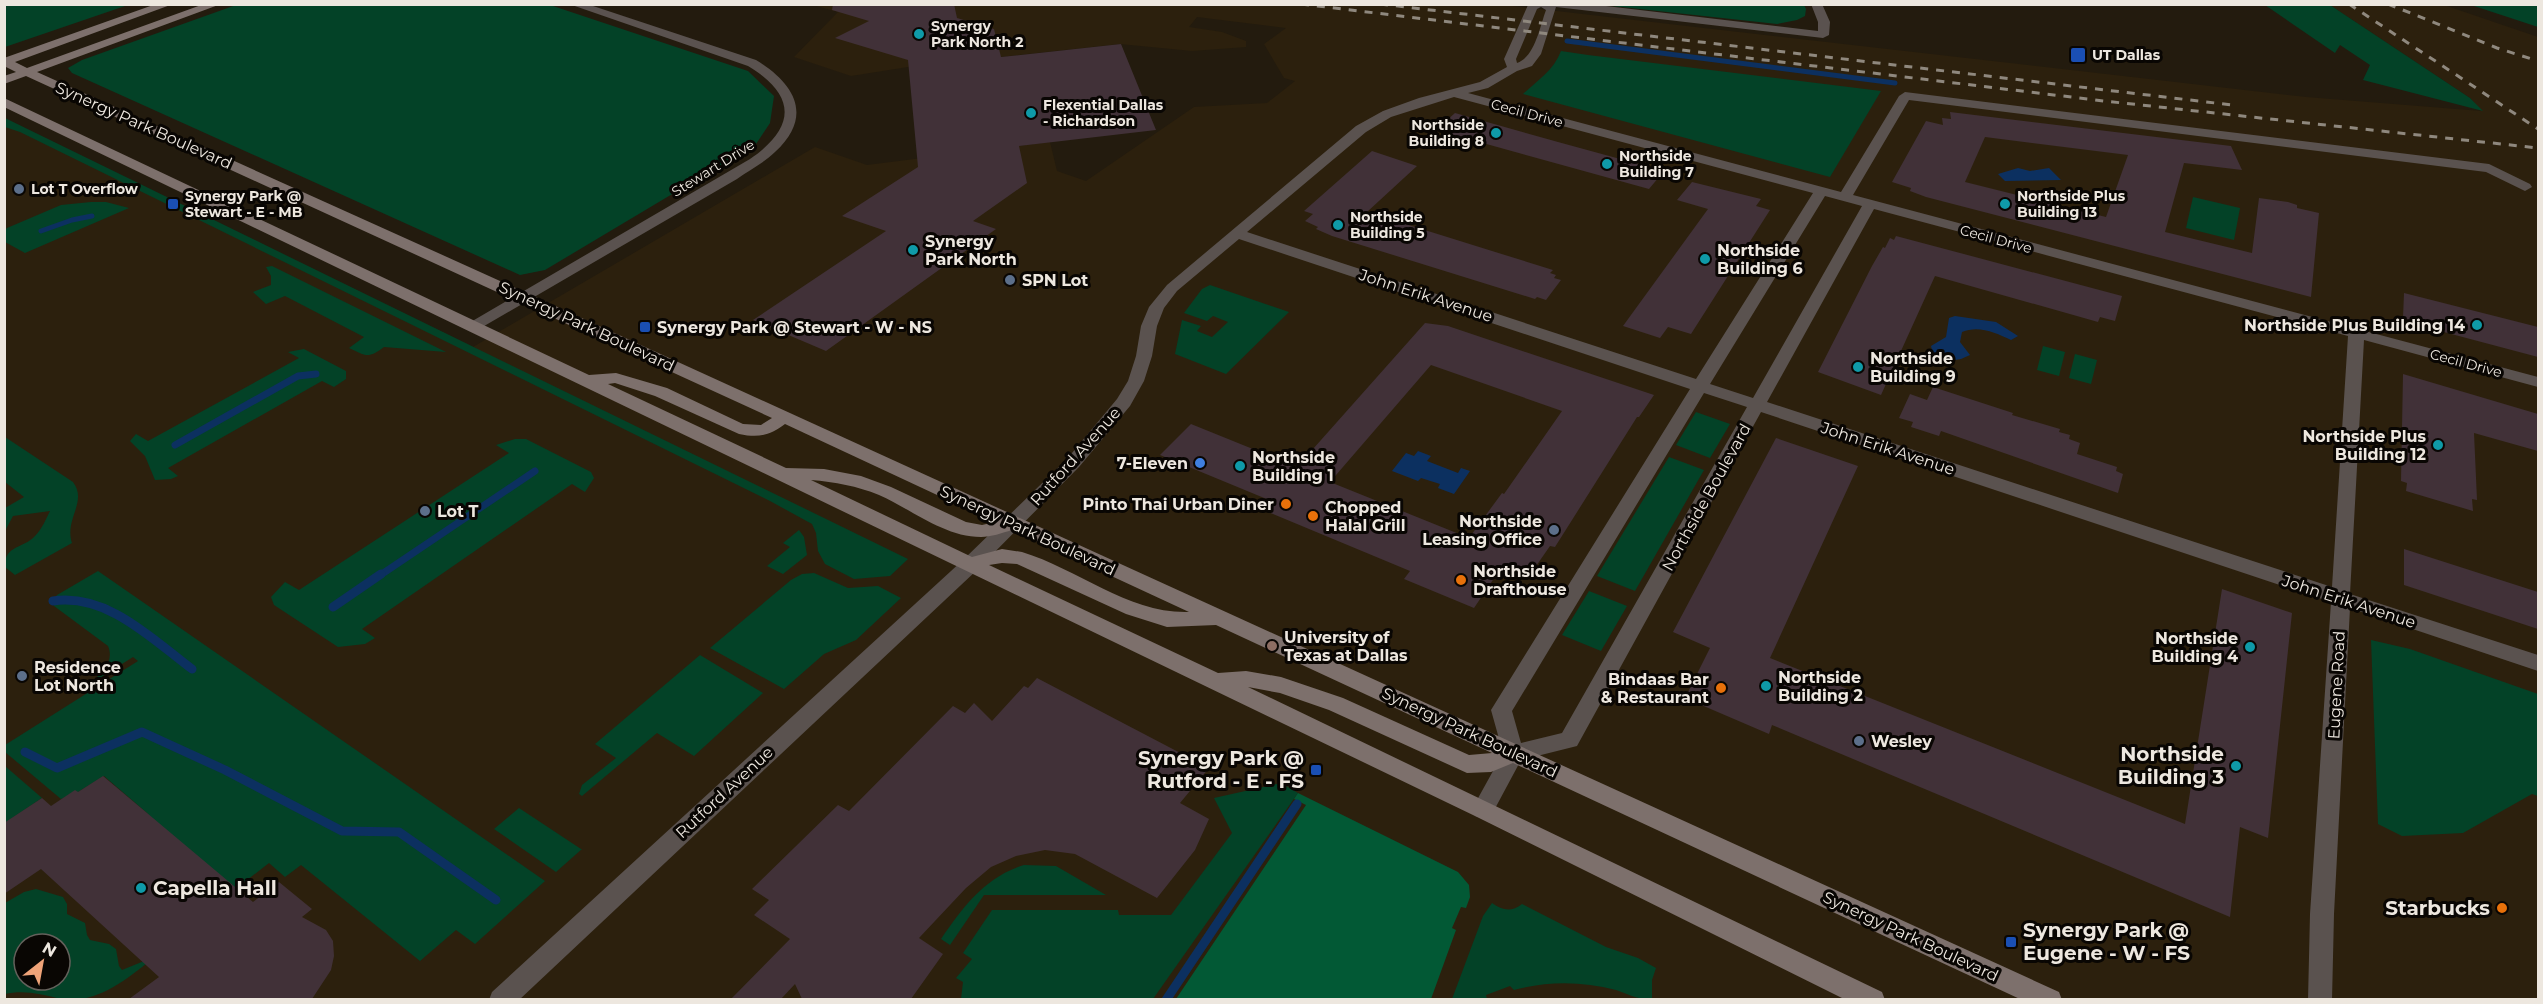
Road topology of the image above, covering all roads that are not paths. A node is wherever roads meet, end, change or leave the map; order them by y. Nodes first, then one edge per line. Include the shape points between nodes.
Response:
1 (168, 4) edge
2 (216, 4) edge
3 (574, 4) edge
4 (1539, 4) edge
5 (1544, 4) edge
6 (1556, 4) edge
7 (1816, 4) edge
8 (5, 62) edge
9 (1513, 68) junction
10 (27, 72) junction
11 (4, 80) edge
12 (1455, 93) junction
13 (4, 102) edge
14 (2525, 188) dead end
15 (1820, 192) junction
16 (1844, 198) junction
17 (1869, 205) junction
18 (1237, 233) junction
19 (524, 297) junction
20 (474, 326) junction
21 (2356, 334) junction
22 (585, 380) junction
23 (2538, 382) edge
24 (1702, 386) junction
25 (1758, 405) junction
26 (784, 417) junction
27 (781, 474) junction
28 (1013, 523) junction
29 (970, 565) junction
30 (2340, 598) junction
31 (1219, 617) junction
32 (2538, 663) edge
33 (1215, 681) junction
34 (1514, 753) junction
35 (1483, 809) junction
36 (501, 999) edge
37 (1873, 999) edge
38 (2050, 999) edge
39 (2320, 999) edge

1 - 8 street
2 - 10 street
3 - 19 street, Stewart Drive via 752,63 779,81 790,96 790,117 775,145 750,164
4 - 9 street via 1532,7 1510,58
5 - 9 street, Rutford Avenue via 1552,9 1535,54 1528,63
6 - 7 street via 1823,35 1824,22
8 - 10 street, Synergy Park Boulevard
9 - 12 street, Rutford Avenue via 1484,85
10 - 11 street
10 - 19 street, Synergy Park Boulevard
12 - 15 street, Cecil Drive
12 - 18 street, Rutford Avenue via 1406,106 1361,129
13 - 20 street
14 - 16 street via 2489,168 1905,96
15 - 16 street, Cecil Drive
15 - 24 street
16 - 17 street, Cecil Drive
17 - 21 street, Cecil Drive
17 - 25 street, Northside Boulevard
18 - 24 street, John Erik Avenue
18 - 28 street, Rutford Avenue via 1172,288 1157,307 1139,372 1124,402 1073,463
19 - 20 street, Stewart Drive
19 - 26 street, Synergy Park Boulevard
20 - 22 street
21 - 23 street, Cecil Drive
21 - 30 street, Eugene Road
22 - 26 street via 616,378 661,392 739,429 754,432 766,430
22 - 27 street
24 - 25 street, John Erik Avenue
24 - 34 street via 1501,710
25 - 30 street, John Erik Avenue
25 - 34 street, Northside Boulevard via 1569,741
26 - 28 street, Synergy Park Boulevard
27 - 28 street via 818,473 854,481 955,525 980,531
27 - 29 street
28 - 29 street, Rutford Avenue
28 - 31 street, Synergy Park Boulevard
29 - 31 street via 1006,554 1167,620
29 - 33 street
29 - 36 street, Rutford Avenue
30 - 32 street, John Erik Avenue
30 - 39 street, Eugene Road
31 - 34 street, Synergy Park Boulevard
33 - 34 street via 1246,679 1281,685 1336,704 1467,764 1491,763
33 - 35 street
34 - 35 street
34 - 38 street, Synergy Park Boulevard
35 - 37 street

